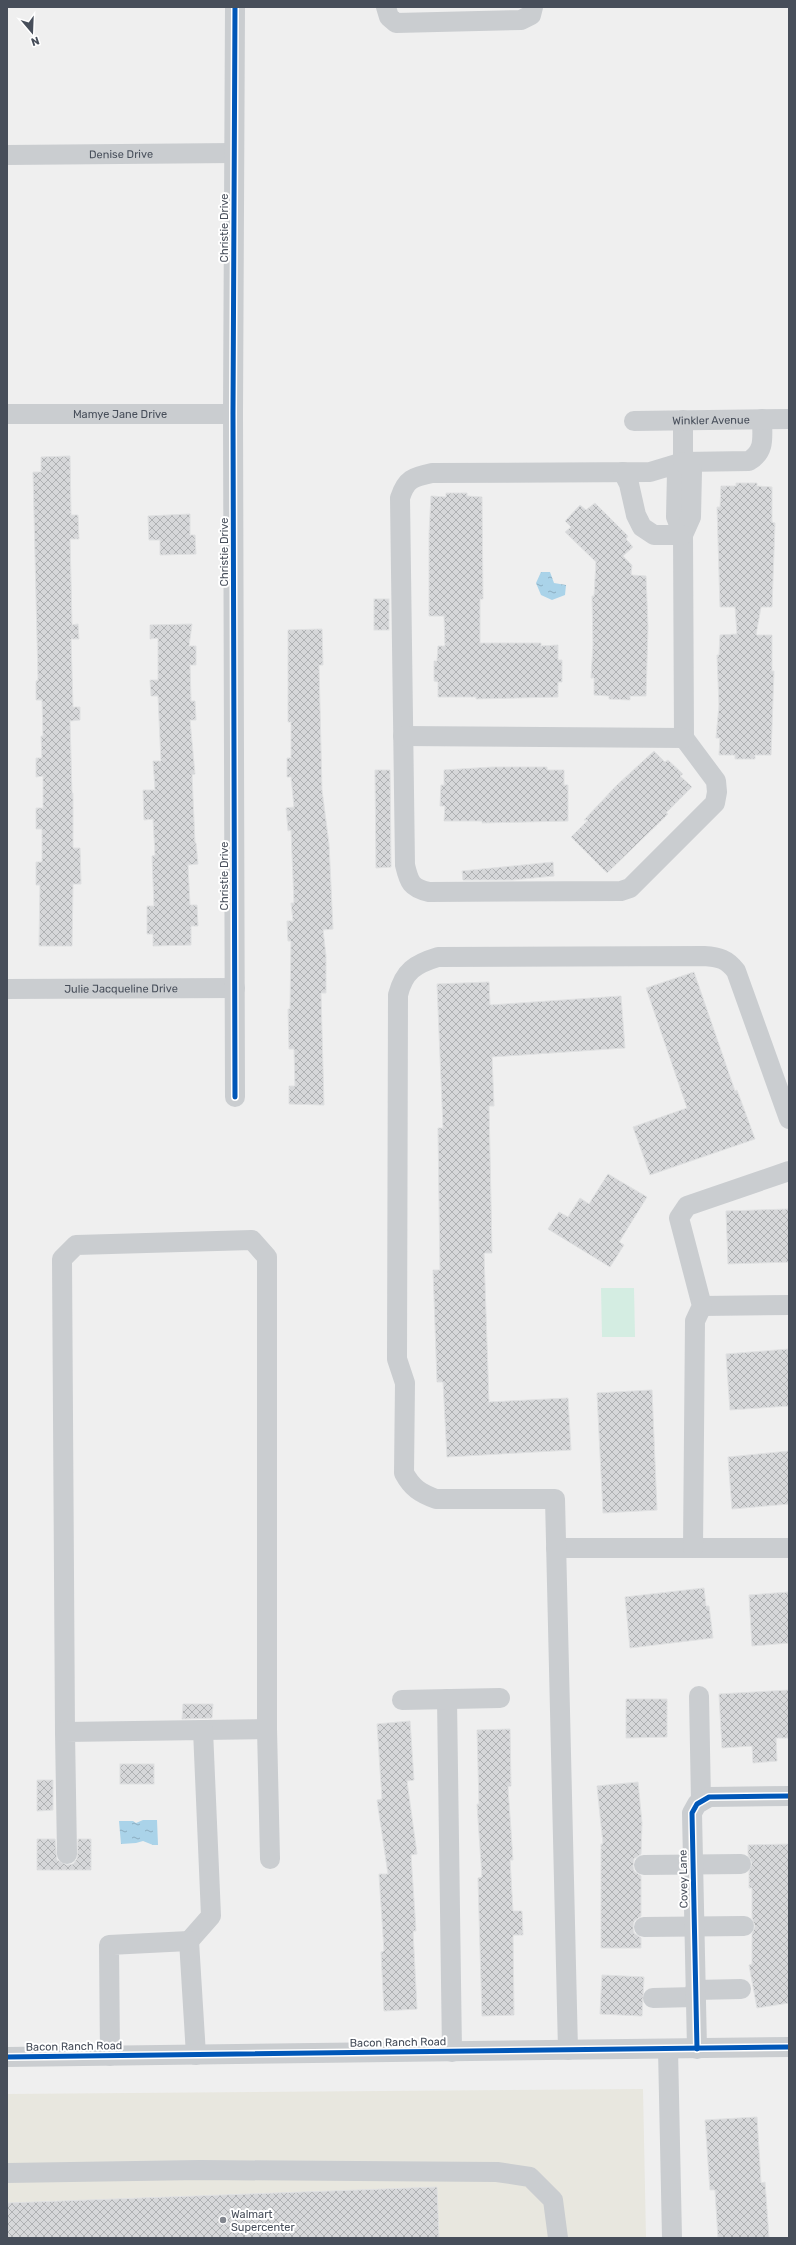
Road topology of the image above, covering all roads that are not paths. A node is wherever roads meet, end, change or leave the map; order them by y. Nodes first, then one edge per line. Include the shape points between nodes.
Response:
1 (235, 7) edge
2 (386, 7) edge
3 (533, 7) edge
4 (234, 153) junction
5 (7, 155) edge
6 (7, 414) edge
7 (233, 414) junction
8 (762, 419) junction
9 (789, 419) edge
10 (683, 420) junction
11 (634, 421) dead end
12 (683, 462) junction
13 (622, 472) junction
14 (683, 536) junction
15 (403, 736) junction
16 (684, 738) junction
17 (235, 988) junction
18 (7, 989) edge
19 (235, 1096) dead end
20 (789, 1119) edge
21 (789, 1171) edge
22 (789, 1305) edge
23 (702, 1306) junction
24 (556, 1548) junction
25 (693, 1548) junction
26 (789, 1548) edge
27 (699, 1696) dead end
28 (500, 1698) dead end
29 (447, 1699) junction
30 (402, 1700) dead end
31 (203, 1730) junction
32 (267, 1730) junction
33 (65, 1732) junction
34 (789, 1796) edge
35 (701, 1801) junction
36 (67, 1854) dead end
37 (270, 1859) dead end
38 (741, 1864) dead end
39 (644, 1865) dead end
40 (693, 1865) junction
41 (694, 1926) junction
42 (744, 1926) dead end
43 (644, 1927) dead end
44 (189, 1941) junction
45 (741, 1989) dead end
46 (695, 1993) junction
47 (652, 1998) dead end
48 (789, 2047) edge
49 (668, 2049) junction
50 (696, 2049) junction
51 (568, 2050) junction
52 (452, 2052) junction
53 (196, 2055) junction
54 (110, 2056) junction
55 (7, 2057) edge
56 (7, 2173) edge
57 (558, 2238) edge
58 (672, 2238) edge

1 - 4 street, Christie Drive
2 - 3 street via 389,17 396,23 521,20 531,15
4 - 5 street, Denise Drive
4 - 7 street, Christie Drive
6 - 7 street, Mamye Jane Drive
7 - 17 street, Christie Drive
8 - 9 street, Winkler Avenue
8 - 10 street, Winkler Avenue
8 - 12 street via 761,448 758,456 749,461
10 - 11 street, Winkler Avenue
10 - 12 street
12 - 13 street via 650,472
12 - 14 street via 692,471 692,517
13 - 14 street via 629,484 636,515 642,527 654,535
13 - 15 street via 432,473 416,476 404,486 400,498
14 - 16 street
15 - 16 street
15 - 16 street via 405,865 408,879 417,889 429,892 621,891 630,888 715,803 718,792 716,781
17 - 18 street, Julie Jacqueline Drive
17 - 19 street, Christie Drive
20 - 24 street via 736,971 729,962 720,957 438,957 422,962 410,970 402,981 398,995 397,1359 405,1383 404,1473 411,1486 422,1494 436,1499 555,1499
21 - 23 street via 687,1206 679,1218
22 - 23 street
23 - 25 street via 695,1321
24 - 25 street
24 - 51 street
25 - 26 street
27 - 35 street
28 - 29 street
29 - 30 street
29 - 52 street
31 - 32 street
31 - 33 street
31 - 44 street via 211,1916
32 - 33 street via 267,1257 252,1240 76,1245 62,1259
32 - 37 street
33 - 36 street
34 - 35 street via 709,1798
35 - 40 street, Covey Lane via 692,1813
38 - 40 street
39 - 40 street
40 - 41 street, Covey Lane
41 - 42 street
41 - 43 street
41 - 46 street, Covey Lane
44 - 53 street
44 - 54 street via 109,1945
45 - 46 street
46 - 47 street
46 - 50 street, Covey Lane
48 - 50 street, Bacon Ranch Road
49 - 50 street, Bacon Ranch Road
49 - 51 street, Bacon Ranch Road
49 - 58 street
51 - 52 street, Bacon Ranch Road
52 - 53 street, Bacon Ranch Road
53 - 54 street, Bacon Ranch Road
54 - 55 street, Bacon Ranch Road
56 - 57 street via 200,2170 497,2172 530,2177 554,2200

